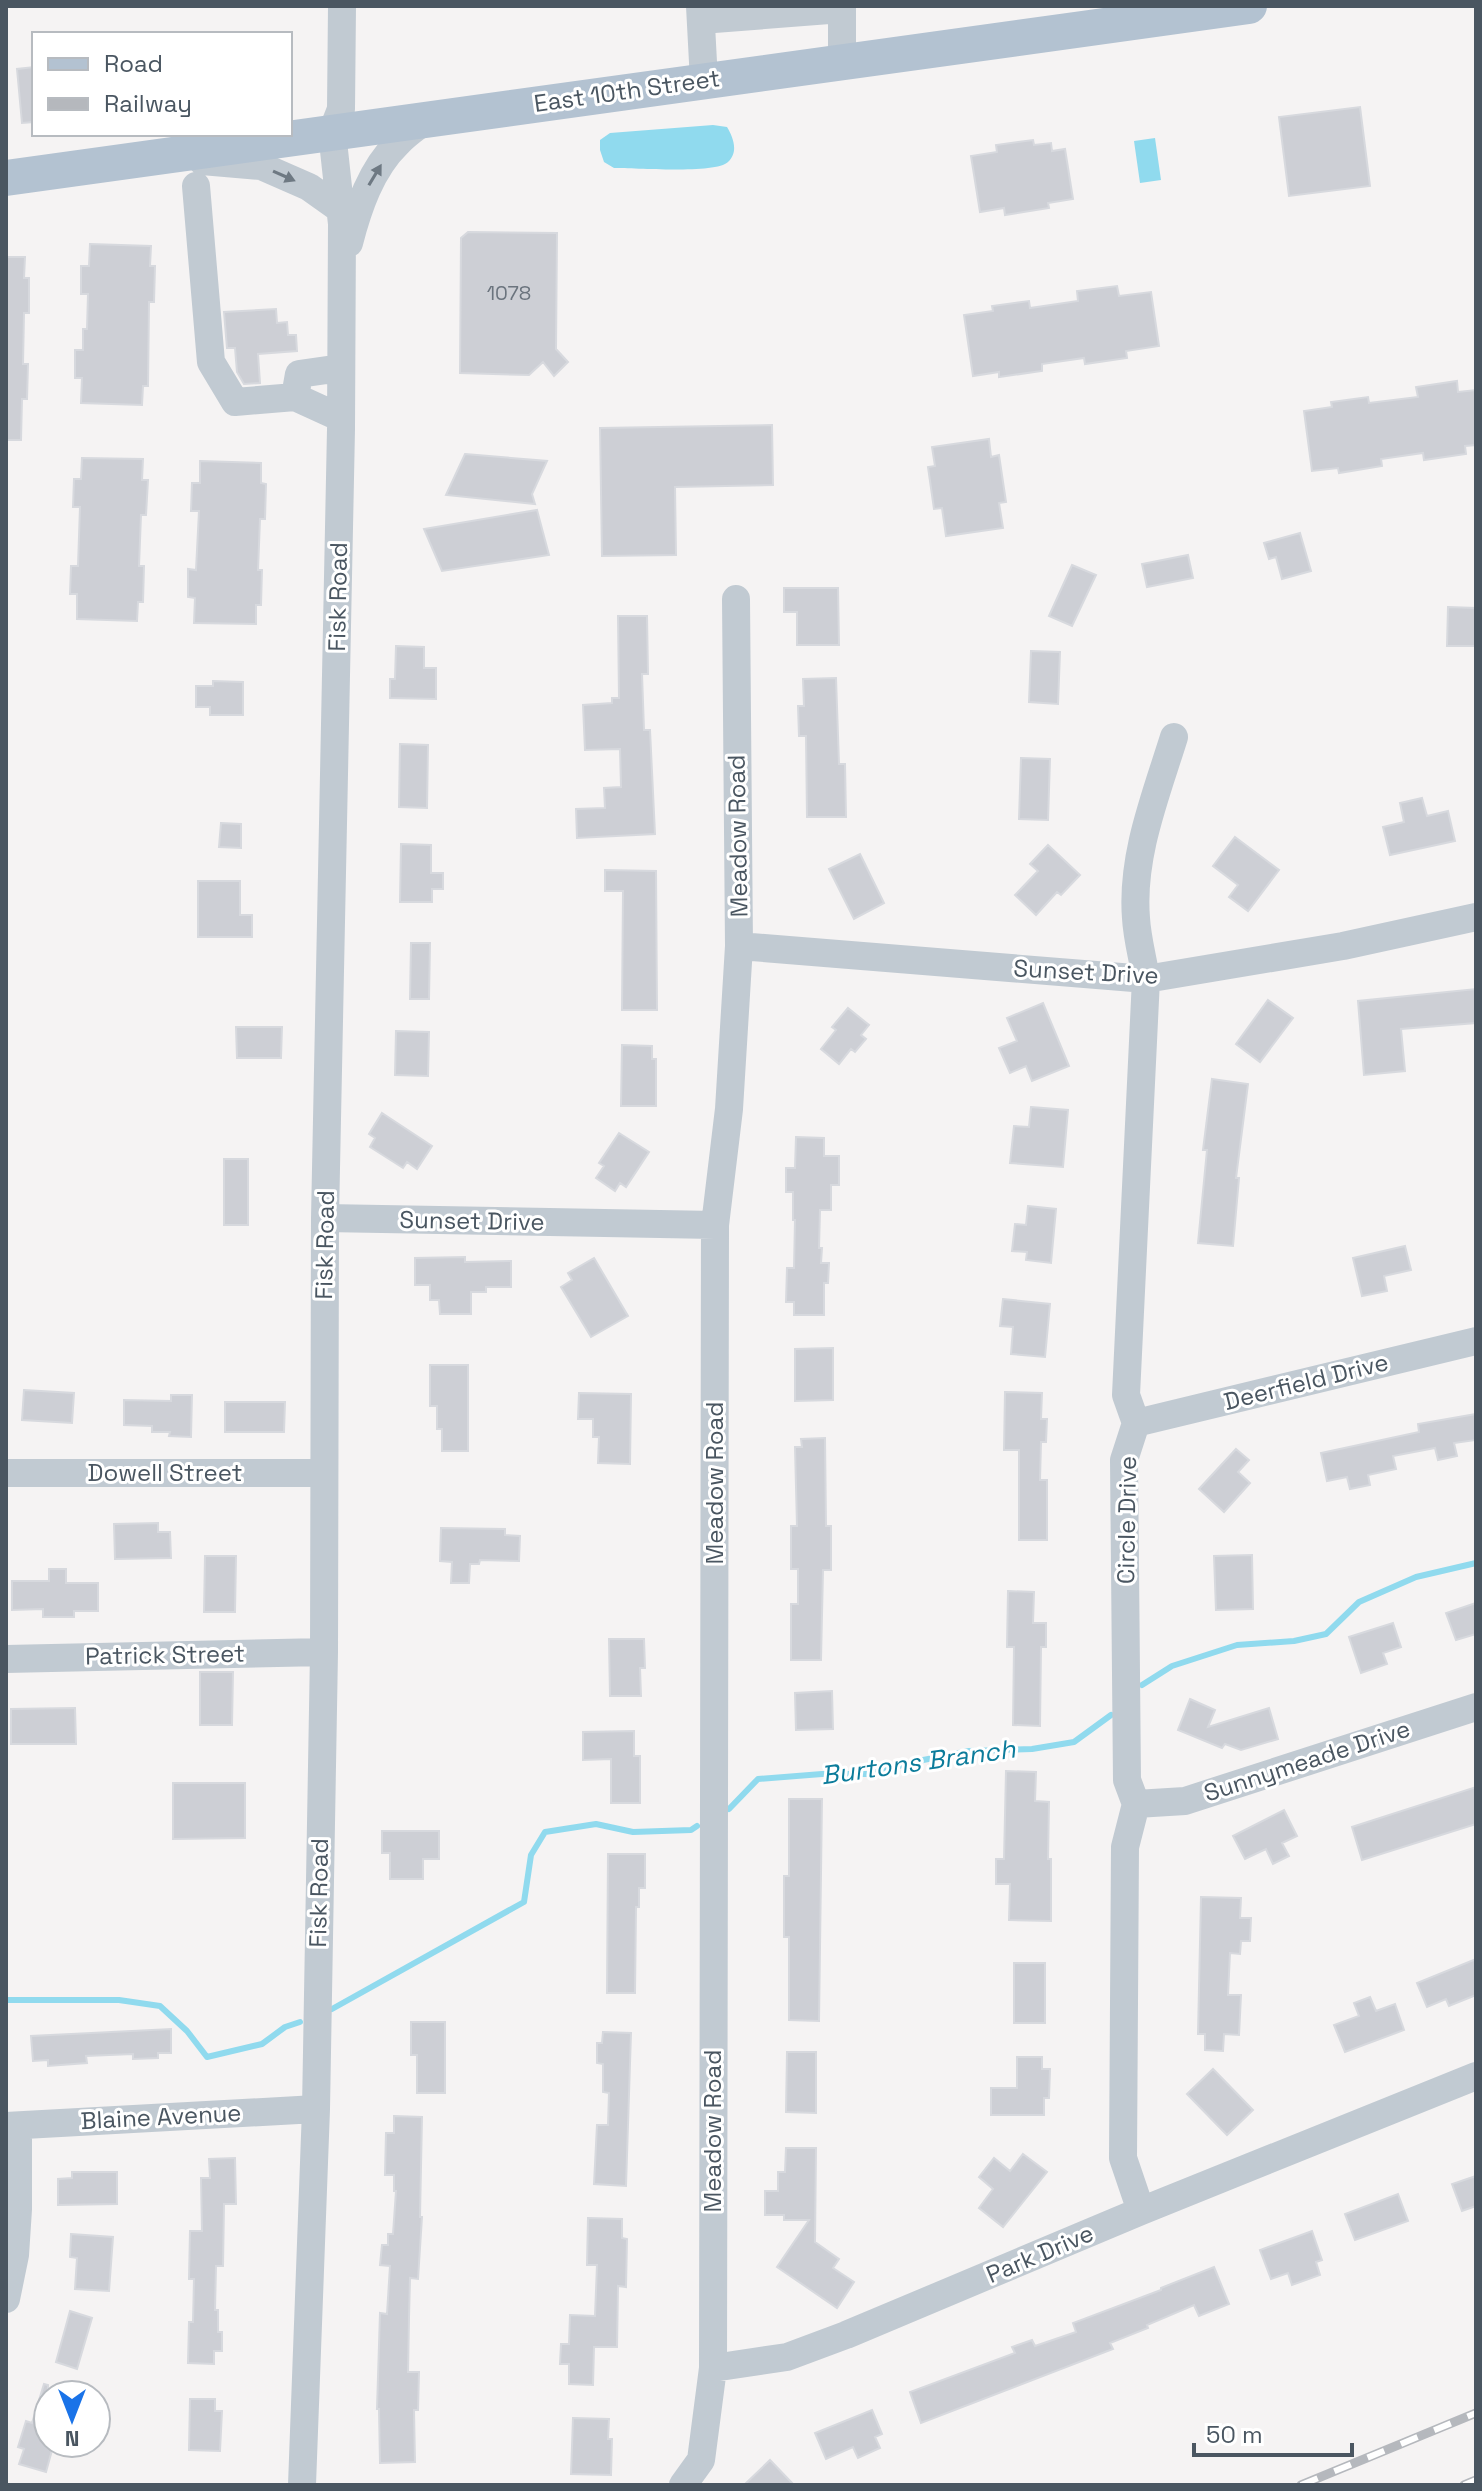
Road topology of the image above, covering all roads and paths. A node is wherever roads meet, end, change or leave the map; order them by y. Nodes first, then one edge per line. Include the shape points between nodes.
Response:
1 (342, 6) edge
2 (1249, 6) edge
3 (842, 7) edge
4 (700, 13) edge
5 (1129, 14) edge
6 (842, 62) junction
7 (704, 81) junction
8 (427, 119) junction
9 (332, 132) junction
10 (153, 158) junction
11 (6, 178) edge
12 (196, 186) dead end
13 (340, 209) junction
14 (341, 275) junction
15 (341, 368) junction
16 (295, 397) junction
17 (341, 418) junction
18 (736, 599) dead end
19 (1174, 737) dead end
20 (1476, 917) edge
21 (739, 946) junction
22 (1146, 979) junction
23 (325, 1218) junction
24 (715, 1225) junction
25 (1476, 1341) edge
26 (1136, 1423) junction
27 (6, 1473) edge
28 (323, 1473) junction
29 (324, 1652) junction
30 (6, 1659) edge
31 (1476, 1707) edge
32 (1136, 1804) junction
33 (1476, 2076) edge
34 (316, 2109) junction
35 (12, 2126) edge
36 (1141, 2211) junction
37 (6, 2299) edge
38 (713, 2368) junction
39 (302, 2485) edge
40 (683, 2485) edge

1 - 9 street, Fisk Road via 341,109
2 - 5 main road, East 10th Street
3 - 4 street
3 - 6 street
4 - 7 street
5 - 6 main road, East 10th Street
6 - 7 main road, East 10th Street
7 - 8 main road, East 10th Street
8 - 9 main road, East 10th Street
14 -> 8 street via 369,185 396,144
9 - 10 main road, East 10th Street
9 - 13 street, Fisk Road
10 - 11 main road, East 10th Street
10 -> 13 street via 261,166 309,187
12 - 16 street via 211,362 235,402
13 - 14 street, Fisk Road
14 - 15 street, Fisk Road
15 - 16 street via 299,374
15 - 17 street, Fisk Road
16 - 17 street
17 - 23 street, Fisk Road
18 - 21 street, Meadow Road
19 - 22 street, Circle Drive via 1137,873 1136,919
20 - 22 street, Sunset Drive
21 - 22 street, Sunset Drive
21 - 24 street, Meadow Road via 729,1109
22 - 26 street, Circle Drive via 1126,1395
23 - 24 street, Sunset Drive
23 - 28 street, Fisk Road
24 - 38 street, Meadow Road
25 - 26 street, Deerfield Drive
26 - 32 street, Circle Drive via 1124,1460 1127,1780
27 - 28 street, Dowell Street
28 - 29 street, Fisk Road
29 - 30 street, Patrick Street
29 - 34 street, Fisk Road
31 - 32 street, Sunnymeade Drive via 1185,1801
32 - 36 street, Circle Drive via 1125,1847 1123,2158
33 - 36 street, Park Drive
34 - 35 street, Blaine Avenue
34 - 39 street, Fisk Road
35 - 37 street via 18,2209
36 - 38 street, Park Drive via 802,2352
38 - 40 street via 701,2460

